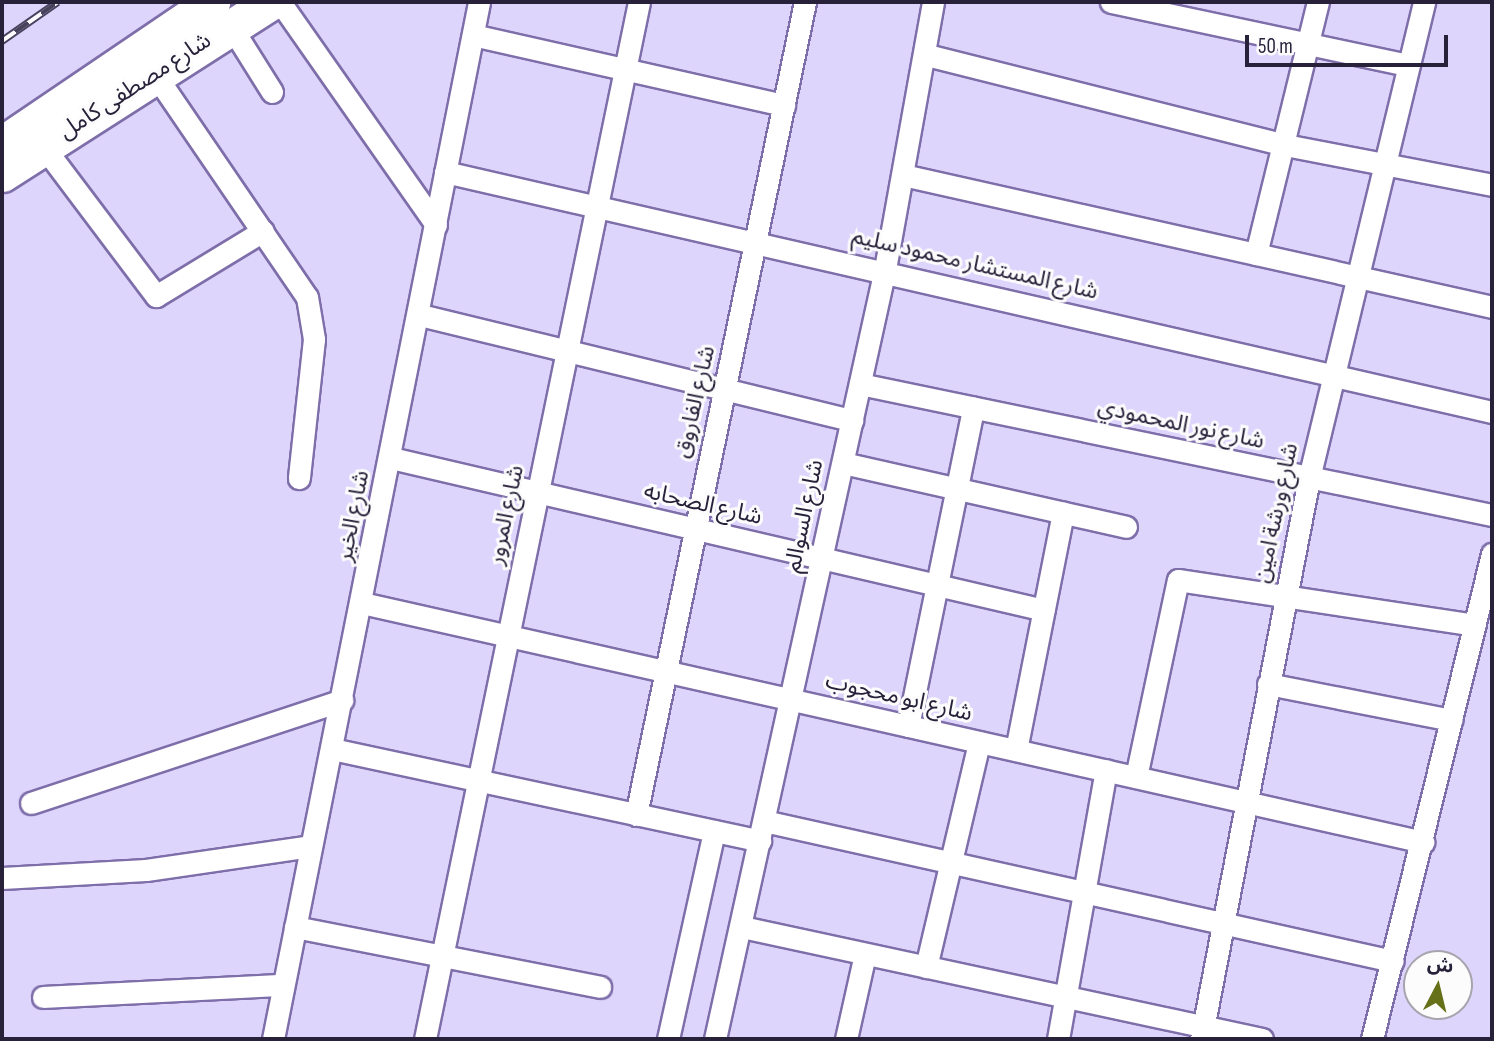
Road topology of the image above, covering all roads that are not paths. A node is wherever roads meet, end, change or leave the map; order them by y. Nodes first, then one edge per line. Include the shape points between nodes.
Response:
1 (271, 2) edge
2 (280, 2) edge
3 (479, 2) edge
4 (639, 2) edge
5 (805, 2) edge
6 (933, 2) edge
7 (1111, 2) edge
8 (1318, 2) edge
9 (1424, 2) edge
10 (221, 13) edge
11 (473, 35) junction
12 (1307, 45) junction
13 (927, 55) junction
14 (1408, 65) junction
15 (625, 68) junction
16 (154, 73) junction
17 (272, 92) dead end
18 (784, 105) junction
19 (2, 144) edge
20 (1285, 145) junction
21 (43, 146) junction
22 (1383, 165) junction
23 (445, 172) junction
24 (2, 174) edge
25 (903, 175) junction
26 (1492, 185) edge
27 (597, 207) junction
28 (436, 225) junction
29 (263, 231) junction
30 (756, 243) junction
31 (1256, 254) junction
32 (885, 269) junction
33 (1355, 277) junction
34 (1492, 307) edge
35 (419, 315) junction
36 (567, 350) junction
37 (1333, 375) junction
38 (860, 384) junction
39 (727, 389) junction
40 (974, 408) junction
41 (1492, 412) edge
42 (852, 420) junction
43 (391, 458) junction
44 (843, 463) junction
45 (299, 478) dead end
46 (1309, 478) junction
47 (957, 489) junction
48 (538, 492) junction
49 (1063, 513) junction
50 (1492, 515) edge
51 (1126, 527) dead end
52 (693, 528) junction
53 (1492, 554) edge
54 (822, 558) junction
55 (937, 585) junction
56 (1286, 595) junction
57 (362, 603) junction
58 (1044, 610) junction
59 (1475, 625) junction
60 (508, 636) junction
61 (665, 671) junction
62 (1268, 684) junction
63 (791, 699) junction
64 (342, 700) junction
65 (1452, 720) junction
66 (908, 726) junction
67 (979, 742) junction
68 (332, 749) junction
69 (1016, 750) junction
70 (1106, 771) junction
71 (1136, 777) junction
72 (478, 781) junction
73 (1244, 802) junction
74 (31, 803) dead end
75 (636, 815) junction
76 (714, 831) junction
77 (762, 831) junction
78 (1423, 842) junction
79 (310, 846) junction
80 (951, 862) junction
81 (2, 878) edge
82 (1084, 892) junction
83 (1222, 922) junction
84 (295, 927) junction
85 (741, 927) junction
86 (865, 954) junction
87 (442, 956) junction
88 (1393, 961) junction
89 (926, 967) junction
90 (284, 985) junction
91 (600, 987) dead end
92 (43, 997) dead end
93 (1066, 997) junction
94 (1202, 1033) edge
95 (273, 1039) edge
96 (425, 1039) edge
97 (668, 1039) edge
98 (715, 1039) edge
99 (846, 1039) edge
100 (1058, 1039) edge
101 (1262, 1039) edge
102 (1372, 1039) edge

1 - 10 main road, شارع مصطفى كامل
2 - 28 street
3 - 11 street, شارع الخير
4 - 15 street, شارع المرور
5 - 18 street, شارع الفاروق
6 - 13 street, شارع السوالم
7 - 12 street
8 - 12 street
9 - 14 street, شارع ورشة امين
10 - 16 main road, شارع مصطفى كامل
10 - 17 street
10 - 19 main road, شارع مصطفى كامل
11 - 15 street
11 - 23 street, شارع الخير
12 - 14 street
12 - 20 street
13 - 20 street
13 - 25 street, شارع السوالم
14 - 22 street, شارع ورشة امين
15 - 18 street
15 - 27 street, شارع المرور
16 - 21 main road, شارع مصطفى كامل
16 - 29 street
18 - 30 street, شارع الفاروق
20 - 22 street
20 - 31 street
21 - 24 main road, شارع مصطفى كامل
21 - 29 street via 156,296
22 - 26 street
22 - 33 street, شارع ورشة امين
23 - 27 street, شارع المستشار محمود سليم
23 - 28 street, شارع الخير
25 - 31 street
25 - 32 street, شارع السوالم
27 - 30 street, شارع المستشار محمود سليم
27 - 36 street, شارع المرور
28 - 35 street, شارع الخير
29 - 45 street via 307,297 315,324
30 - 32 street, شارع المستشار محمود سليم
30 - 39 street, شارع الفاروق
31 - 33 street
32 - 37 street, شارع المستشار محمود سليم
32 - 38 street, شارع السوالم
33 - 34 street
33 - 37 street, شارع ورشة امين
35 - 36 street
35 - 43 street, شارع الخير
36 - 39 street
36 - 48 street, شارع المرور
37 - 41 street, شارع المستشار محمود سليم
37 - 46 street, شارع ورشة امين
38 - 40 street, شارع نور المحمودي
38 - 42 street, شارع السوالم
39 - 42 street
39 - 52 street, شارع الفاروق
40 - 46 street, شارع نور المحمودي
40 - 47 street
42 - 44 street, شارع السوالم
43 - 48 street, شارع الصحابه
43 - 57 street, شارع الخير
44 - 47 street
44 - 54 street, شارع السوالم
46 - 50 street, شارع نور المحمودي
46 - 56 street, شارع ورشة امين
47 - 49 street
47 - 55 street
48 - 52 street, شارع الصحابه
48 - 60 street, شارع المرور
49 - 51 street
49 - 58 street
52 - 54 street, شارع الصحابه
52 - 61 street, شارع الفاروق
53 - 59 street
54 - 55 street, شارع الصحابه
54 - 63 street, شارع السوالم
55 - 58 street, شارع الصحابه
55 - 66 street
56 - 59 street
56 - 62 street, شارع ورشة امين
56 - 71 street via 1189,580 1172,587
57 - 60 street, شارع ابو محجوب
57 - 64 street, شارع الخير
58 - 69 street
59 - 65 street
60 - 61 street, شارع ابو محجوب
60 - 72 street, شارع المرور
61 - 63 street, شارع ابو محجوب
61 - 75 street, شارع الفاروق
62 - 65 street
62 - 73 street, شارع ورشة امين
63 - 66 street, شارع ابو محجوب
63 - 77 street, شارع السوالم
64 - 68 street, شارع الخير
64 - 74 street
65 - 78 street
66 - 67 street, شارع ابو محجوب
67 - 69 street, شارع ابو محجوب
67 - 80 street
68 - 72 street
68 - 79 street, شارع الخير
69 - 70 street, شارع ابو محجوب
70 - 71 street, شارع ابو محجوب
70 - 82 street
71 - 73 street, شارع ابو محجوب
72 - 75 street
72 - 87 street, شارع المرور
73 - 78 street, شارع ابو محجوب
73 - 83 street, شارع ورشة امين
75 - 76 street
76 - 77 street
76 - 97 street
77 - 80 street
77 - 85 street, شارع السوالم
78 - 88 street
79 - 81 street via 146,870
79 - 84 street, شارع الخير
80 - 82 street
80 - 89 street
82 - 83 street
82 - 93 street
83 - 88 street
83 - 94 street, شارع ورشة امين
84 - 87 street
84 - 90 street, شارع الخير
85 - 86 street
85 - 98 street, شارع السوالم
86 - 89 street
86 - 99 street
87 - 91 street
87 - 96 street, شارع المرور
88 - 102 street
89 - 93 street
90 - 92 street
90 - 95 street, شارع الخير
93 - 94 street
93 - 100 street
94 - 101 street

